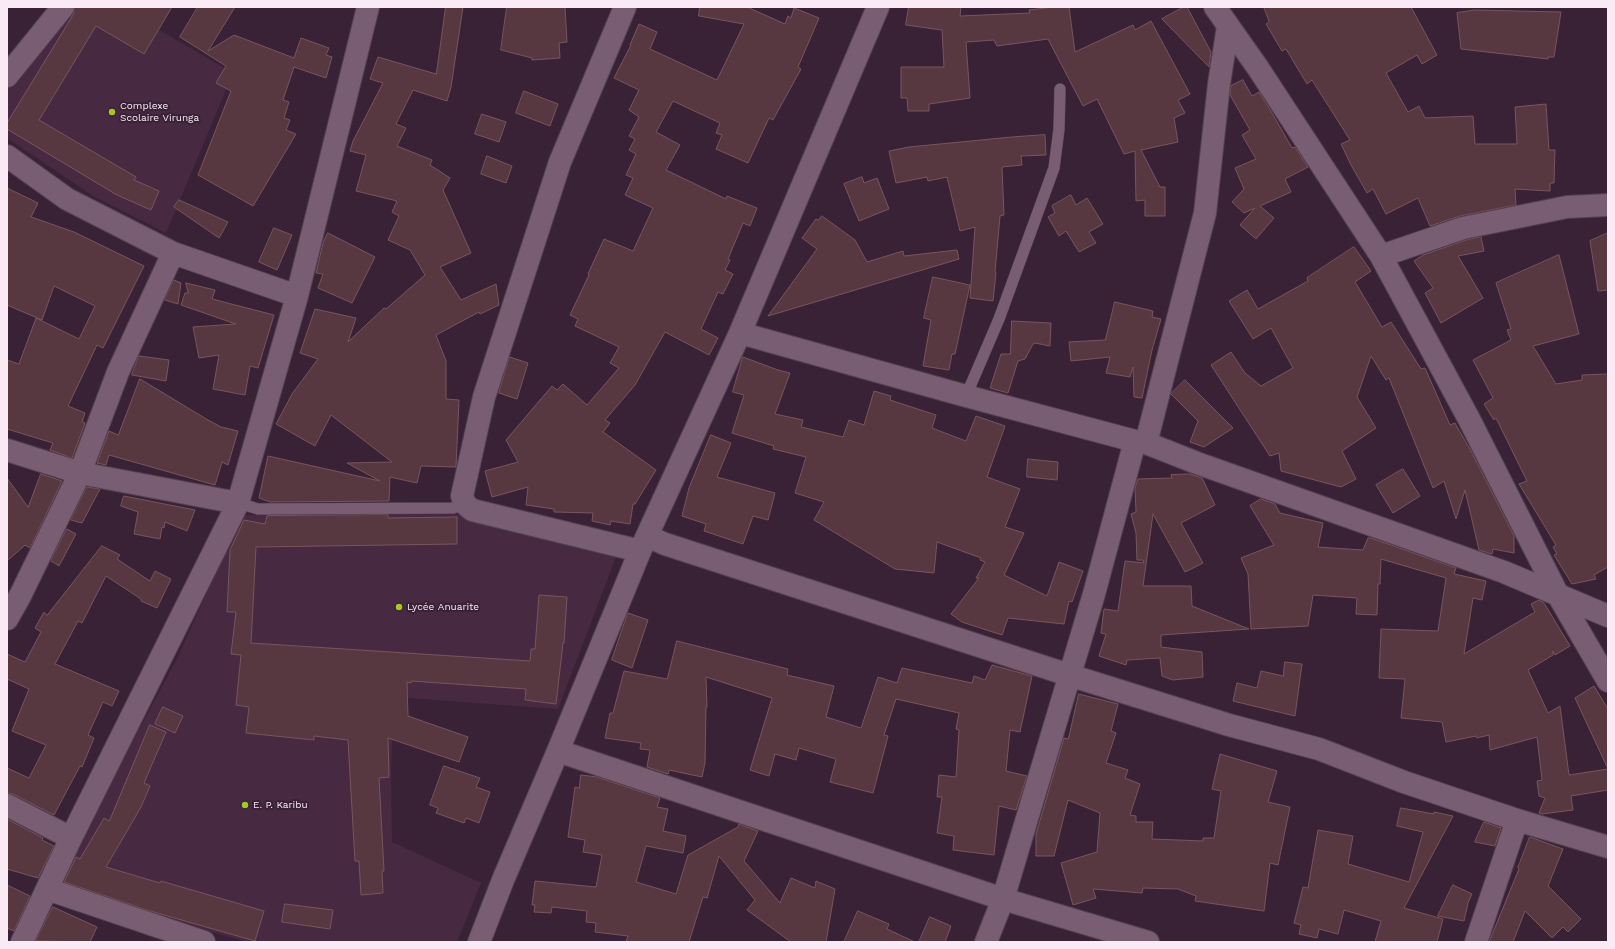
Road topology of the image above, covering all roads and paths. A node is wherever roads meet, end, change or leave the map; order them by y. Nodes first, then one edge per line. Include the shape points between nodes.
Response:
1 (63, 7) edge
2 (368, 7) edge
3 (625, 7) edge
4 (878, 7) edge
5 (1215, 7) edge
6 (1228, 26) junction
7 (7, 76) edge
8 (1060, 89) dead end
9 (7, 156) edge
10 (1608, 205) edge
11 (173, 253) junction
12 (1381, 256) junction
13 (297, 296) junction
14 (740, 333) junction
15 (966, 396) junction
16 (1141, 442) junction
17 (7, 450) edge
18 (80, 473) junction
19 (238, 503) junction
20 (465, 504) junction
21 (643, 544) junction
22 (1558, 595) junction
23 (1608, 616) edge
24 (7, 619) edge
25 (1069, 675) junction
26 (1608, 681) edge
27 (558, 751) junction
28 (7, 805) edge
29 (1517, 820) junction
30 (71, 838) junction
31 (1608, 847) edge
32 (47, 889) junction
33 (1003, 899) junction
34 (22, 942) edge
35 (204, 942) edge
36 (479, 942) edge
37 (986, 942) edge
38 (1148, 942) edge
39 (1476, 942) edge

1 - 7 street
2 - 13 street
3 - 20 street via 560,162 486,389 462,496
4 - 14 street
5 - 6 street
6 - 12 street
6 - 16 street via 1205,213
8 - 15 lane via 1059,129 1054,168 999,320
9 - 11 street via 67,199
10 - 12 street via 1567,207 1463,228
11 - 13 street
11 - 18 street via 118,372
12 - 22 street via 1469,419
13 - 19 street
14 - 15 street
14 - 21 street
15 - 16 street
16 - 22 street via 1504,572
16 - 25 street
17 - 18 street
18 - 19 street
18 - 24 street
19 - 20 lane via 258,509 453,508
19 - 30 street
20 - 21 street via 472,510
21 - 25 street via 672,546
21 - 27 street
22 - 23 street
22 - 26 street
25 - 29 street via 1229,725 1319,749 1404,782
25 - 33 street
27 - 33 street
27 - 36 street
28 - 30 street
29 - 31 street
29 - 39 street
30 - 32 street
32 - 34 street
32 - 35 street
33 - 37 street
33 - 38 street

